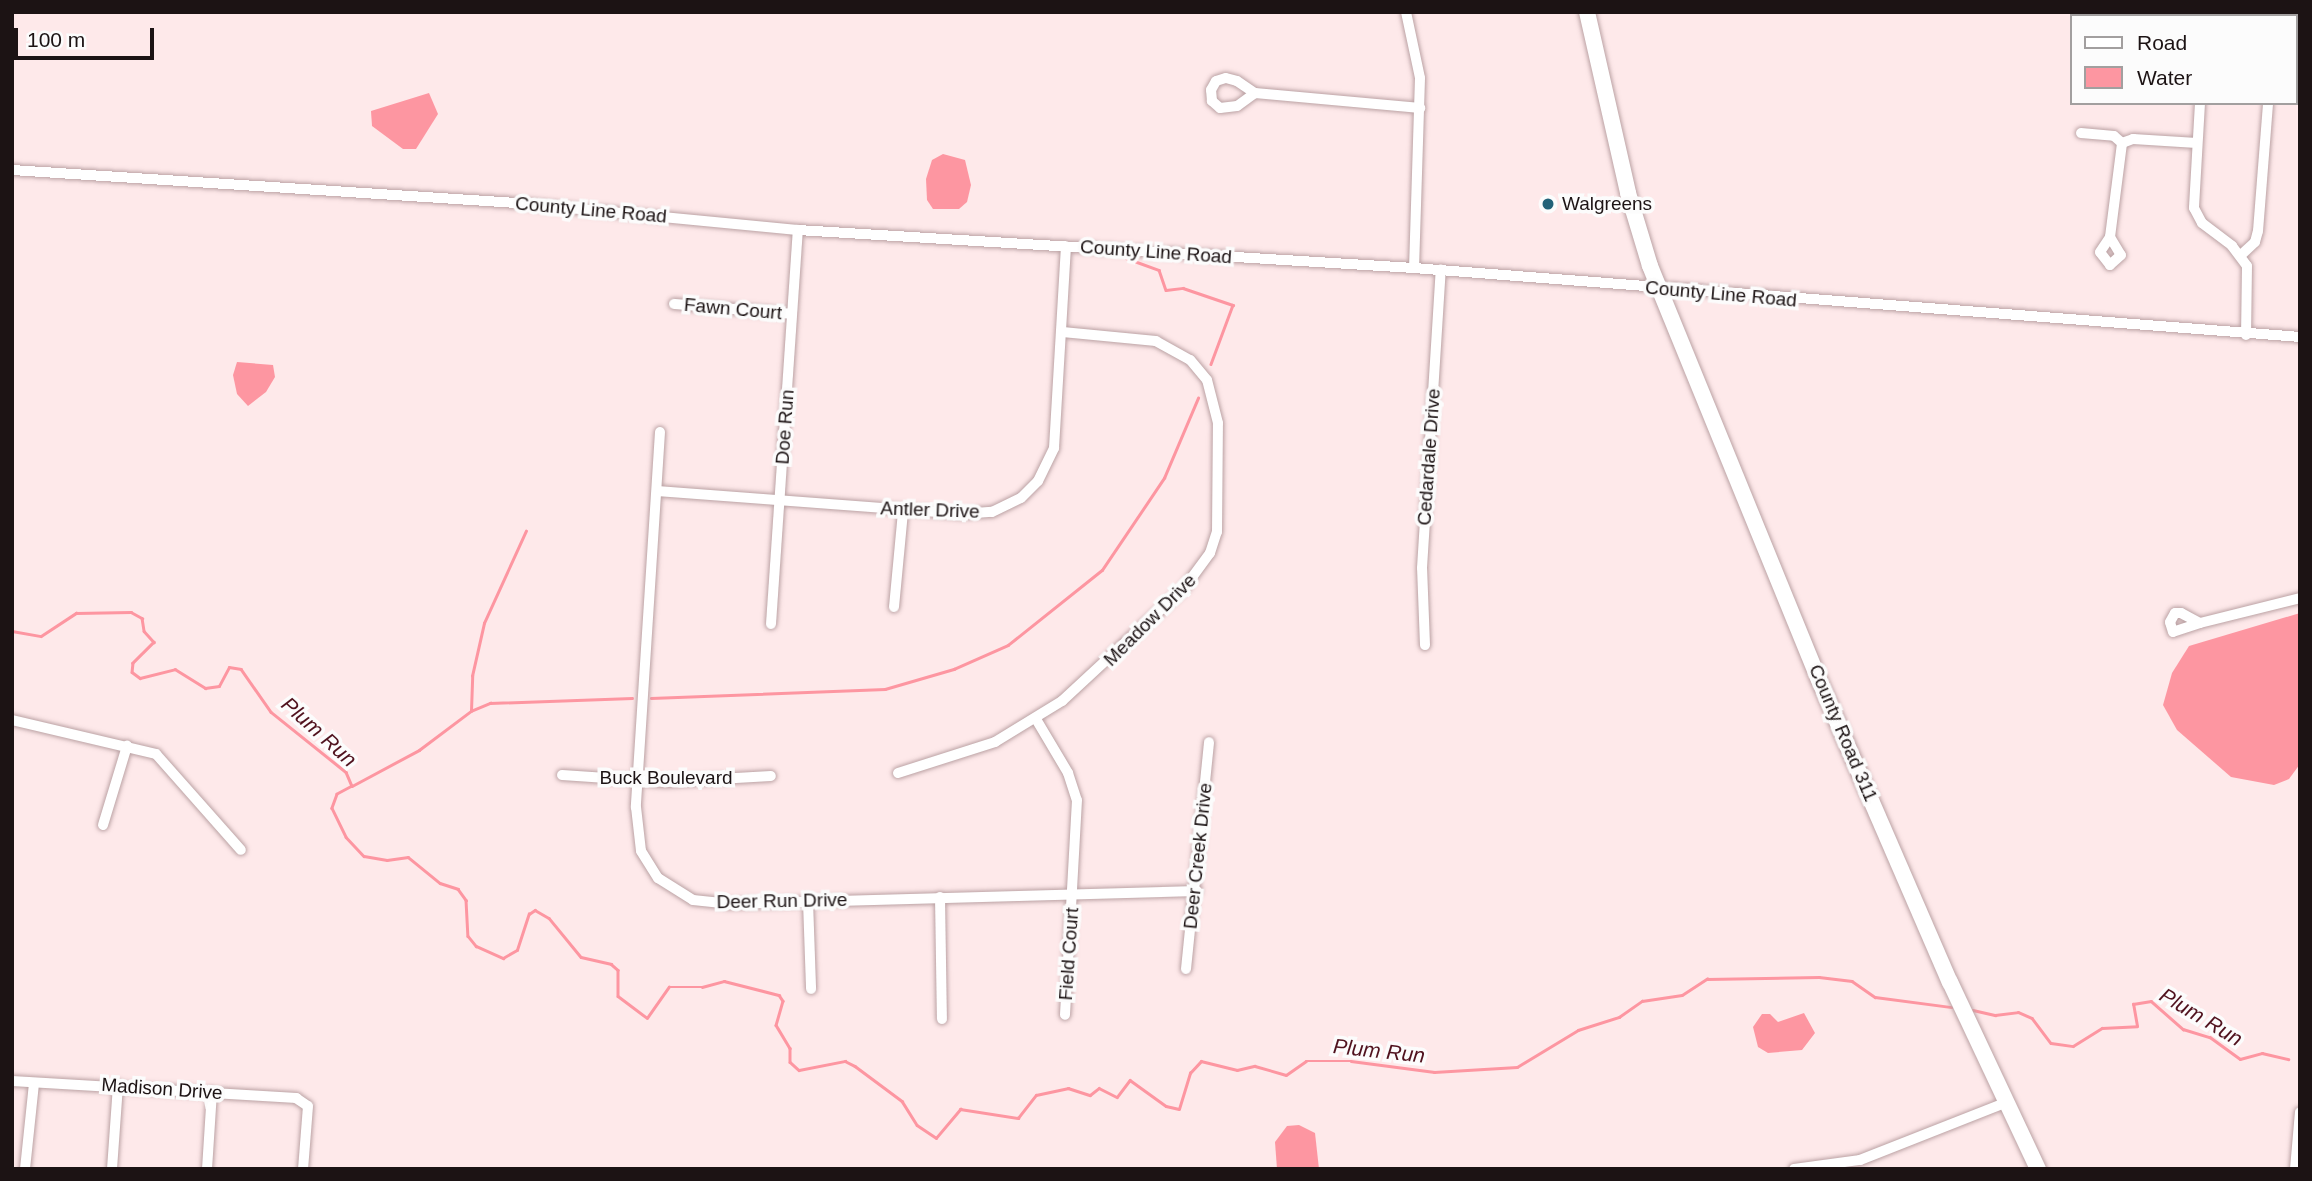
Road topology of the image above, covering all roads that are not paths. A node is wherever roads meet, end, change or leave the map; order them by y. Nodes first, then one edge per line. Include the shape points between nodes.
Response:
1 (1406, 12) edge
2 (1587, 12) edge
3 (2190, 12) edge
4 (2208, 14) edge
5 (1255, 93) dead end
6 (2200, 105) edge
7 (2268, 105) edge
8 (1420, 107) junction
9 (2081, 133) dead end
10 (2122, 143) junction
11 (2197, 143) junction
12 (12, 170) edge
13 (798, 230) junction
14 (2110, 237) dead end
15 (1066, 246) junction
16 (2241, 255) junction
17 (1414, 268) junction
18 (1441, 270) junction
19 (1662, 290) junction
20 (674, 304) dead end
21 (792, 314) junction
22 (1062, 332) junction
23 (2246, 335) junction
24 (2300, 337) edge
25 (660, 432) dead end
26 (657, 491) junction
27 (780, 502) junction
28 (903, 510) junction
29 (2300, 598) edge
30 (894, 607) dead end
31 (2200, 623) dead end
32 (771, 624) dead end
33 (1425, 645) dead end
34 (1036, 719) junction
35 (12, 720) edge
36 (1209, 742) dead end
37 (127, 746) junction
38 (898, 773) dead end
39 (562, 775) dead end
40 (771, 776) dead end
41 (637, 782) junction
42 (103, 825) dead end
43 (242, 850) dead end
44 (1197, 891) junction
45 (1073, 893) junction
46 (940, 897) junction
47 (808, 901) junction
48 (1186, 969) dead end
49 (811, 989) dead end
50 (1065, 1014) dead end
51 (942, 1019) dead end
52 (12, 1081) edge
53 (34, 1083) junction
54 (118, 1086) junction
55 (212, 1092) junction
56 (2007, 1102) junction
57 (2300, 1112) edge
58 (24, 1169) edge
59 (112, 1169) edge
60 (207, 1169) edge
61 (303, 1169) edge
62 (1794, 1169) edge
63 (2038, 1169) edge
64 (2295, 1169) edge

1 - 8 street via 1419,67
2 - 19 main road, County Road 311 via 1628,193
3 - 4 street
5 - 8 street
6 - 11 street
7 - 16 street via 2258,231 2255,243
8 - 17 street
9 - 10 street via 2114,136
10 - 11 street via 2133,139
10 - 14 street
11 - 16 street via 2194,208 2203,223
12 - 13 street, County Line Road via 517,204
13 - 15 street, County Line Road
13 - 21 street, Doe Run
15 - 17 street, County Line Road
15 - 22 street, Antler Drive
16 - 23 street via 2249,273
17 - 18 street, County Line Road
18 - 19 street, County Line Road
18 - 33 street, Cedardale Drive via 1422,568
19 - 23 street, County Line Road
19 - 56 main road, County Road 311 via 1819,680
20 - 21 street, Fawn Court
21 - 27 street, Doe Run
22 - 28 street, Antler Drive via 1054,448 1038,481 1021,498 992,512
22 - 34 street, Meadow Drive via 1156,341 1190,360 1207,380 1218,423 1217,532 1204,564 1185,587 1096,675
23 - 24 street, County Line Road
25 - 26 street, Deer Run Drive
26 - 27 street, Antler Drive
26 - 41 street, Deer Run Drive
27 - 28 street, Antler Drive
27 - 32 street, Doe Run
28 - 30 street
29 - 31 street
34 - 38 street, Meadow Drive via 983,747
34 - 45 street, Field Court via 1068,773 1077,800
35 - 37 street
36 - 44 street, Deer Creek Drive
37 - 42 street
37 - 43 street via 166,761
39 - 41 street, Buck Boulevard
40 - 41 street, Buck Boulevard
41 - 47 street, Deer Run Drive via 641,850 651,870 675,891 716,903
44 - 45 street, Deer Run Drive
44 - 48 street, Deer Creek Drive
45 - 46 street, Deer Run Drive
45 - 50 street, Field Court
46 - 47 street, Deer Run Drive
46 - 51 street
47 - 49 street
52 - 53 street, Madison Drive
53 - 54 street, Madison Drive
53 - 58 street
54 - 55 street, Madison Drive
54 - 59 street
55 - 60 street
55 - 61 street, Madison Drive via 296,1098 308,1106
56 - 62 street via 1860,1160
56 - 63 main road, County Road 311
57 - 64 street

